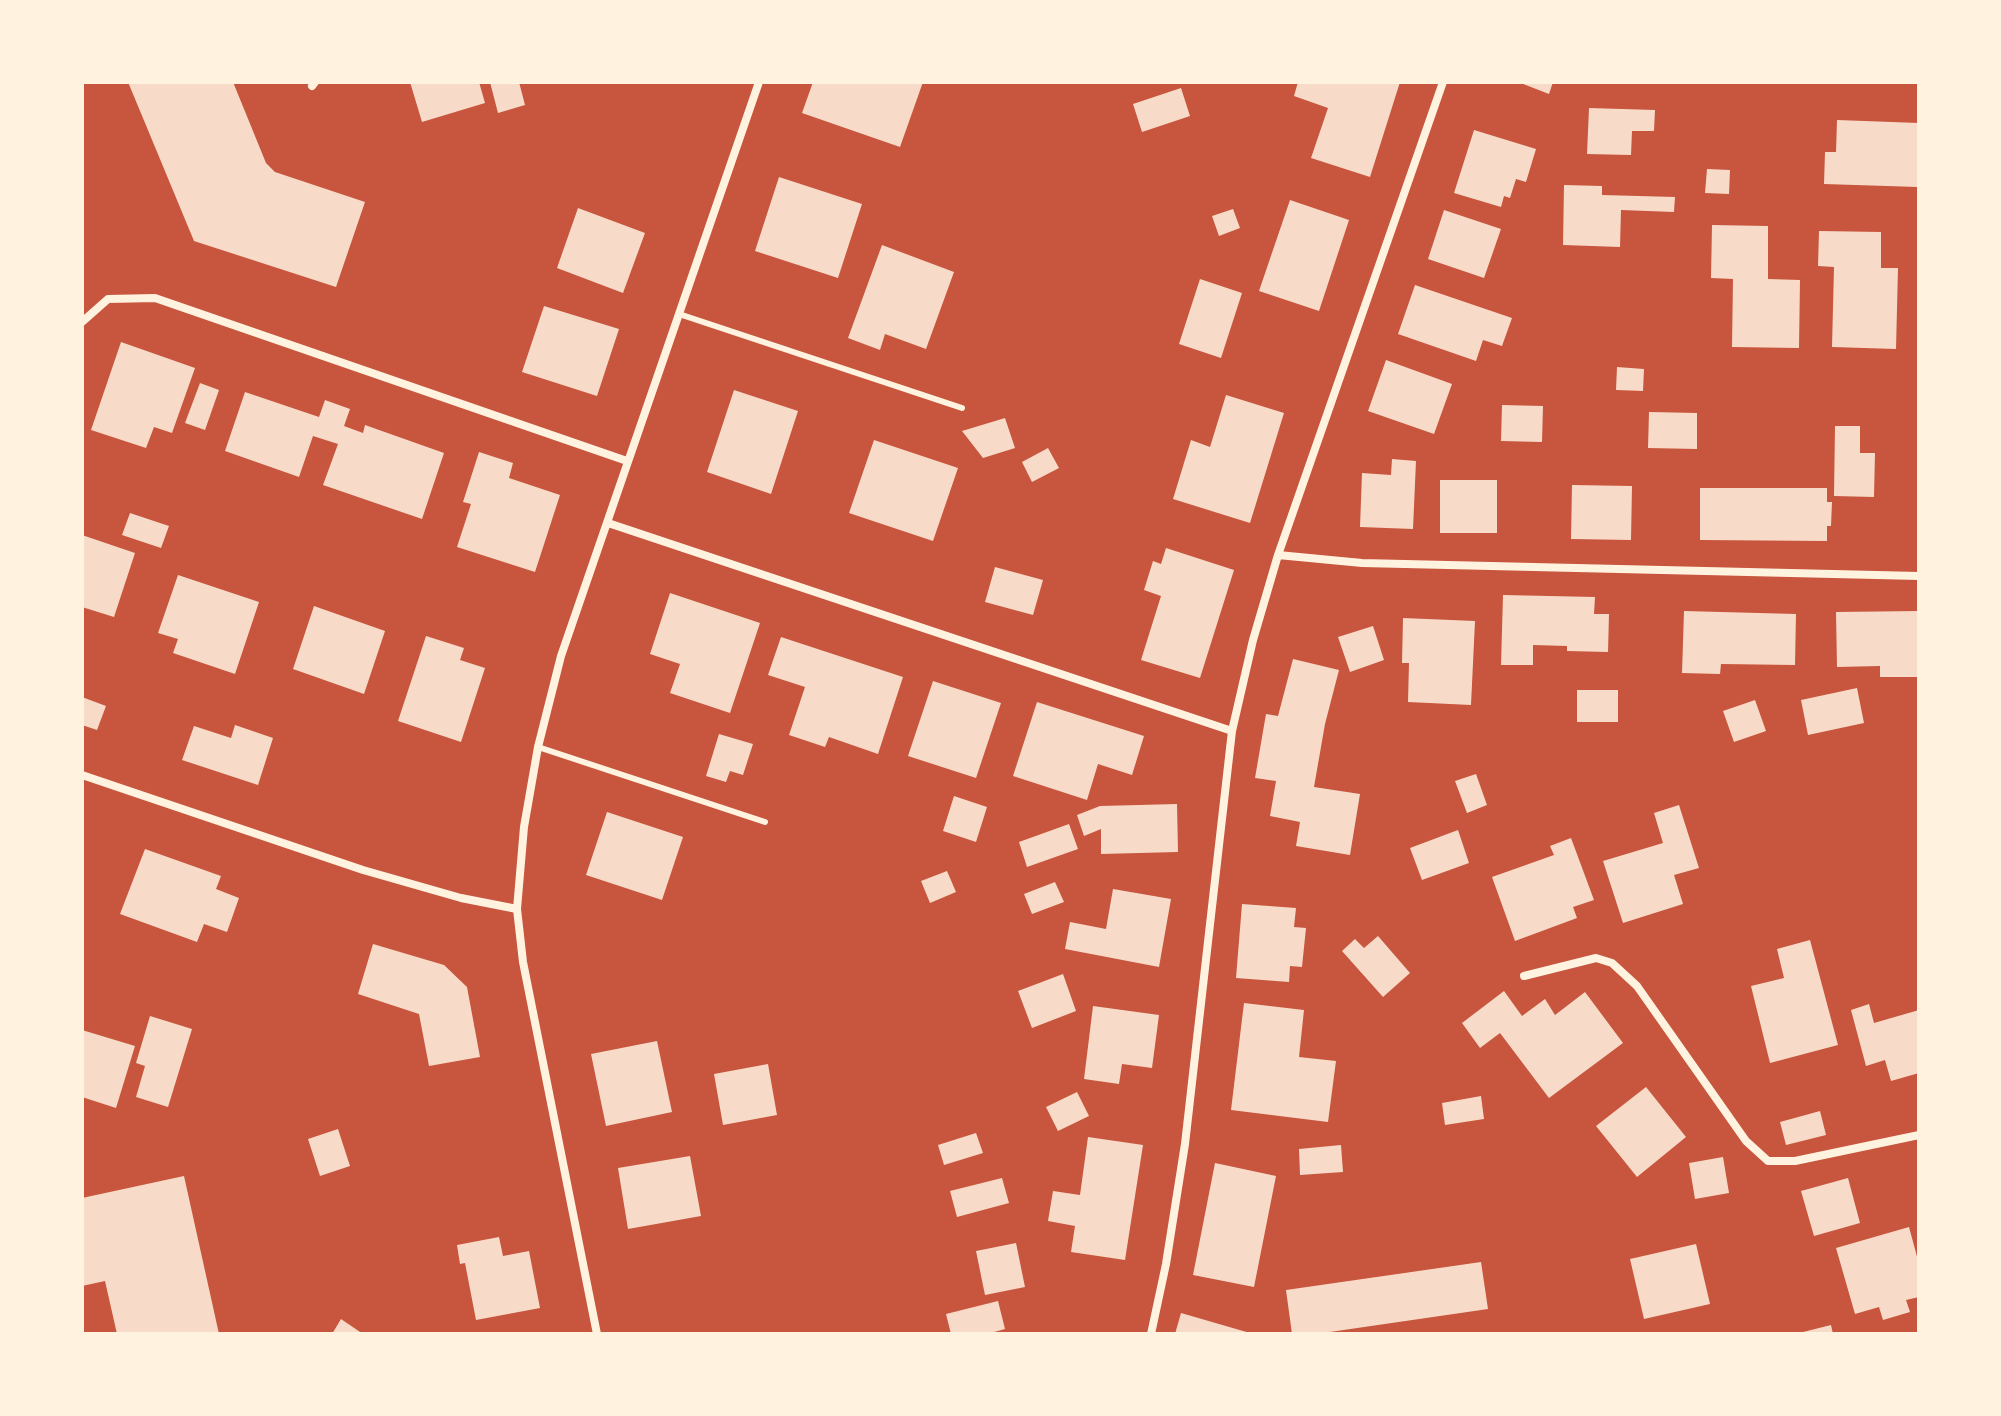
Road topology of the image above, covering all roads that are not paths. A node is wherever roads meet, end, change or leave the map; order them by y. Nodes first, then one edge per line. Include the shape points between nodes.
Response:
1 (759, 82) edge
2 (1443, 82) edge
3 (679, 314) junction
4 (82, 322) edge
5 (962, 408) dead end
6 (627, 461) junction
7 (608, 523) junction
8 (1278, 555) junction
9 (1919, 576) edge
10 (1232, 731) junction
11 (538, 747) junction
12 (82, 775) edge
13 (765, 822) dead end
14 (517, 909) junction
15 (1524, 976) dead end
16 (1919, 1135) edge
17 (597, 1334) edge
18 (1151, 1334) edge

1 - 3 street
2 - 8 street
3 - 5 lane
3 - 6 street
4 - 6 street via 108,299 155,298
6 - 7 street
7 - 10 street
7 - 11 street via 561,656
8 - 9 street via 1362,563
8 - 10 street
10 - 18 street via 1185,1144
11 - 13 lane
11 - 14 street
12 - 14 street via 363,870
14 - 17 street
15 - 16 street via 1596,958 1612,963 1637,986 1746,1141 1768,1161 1795,1161

